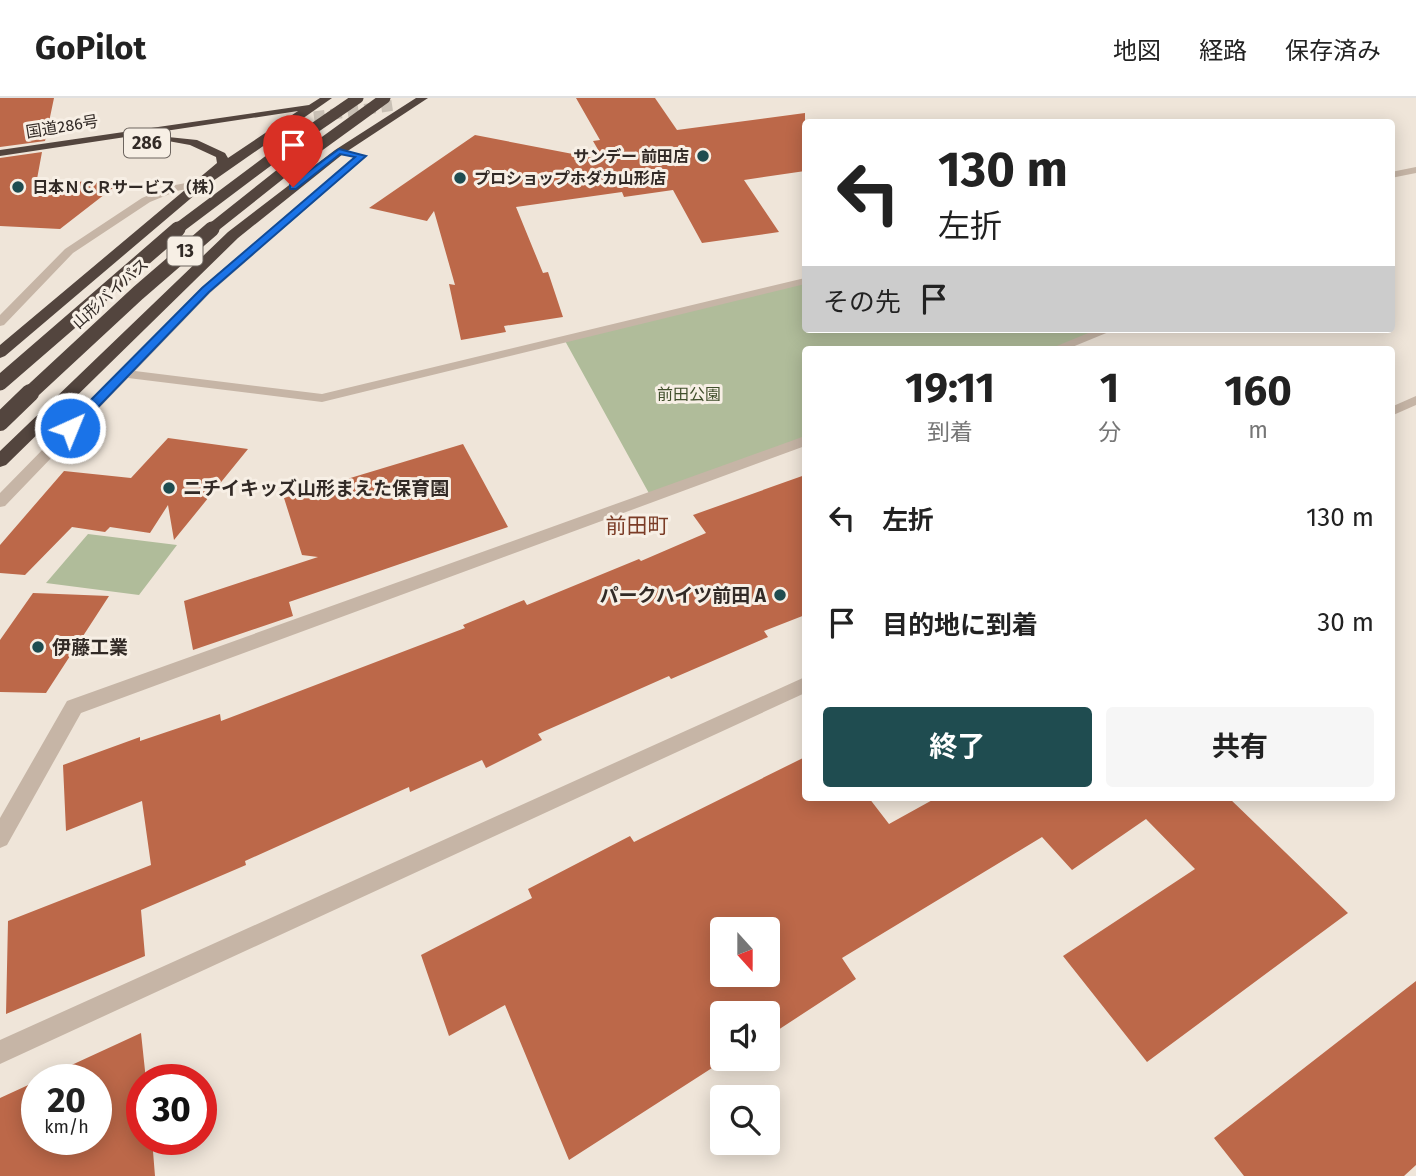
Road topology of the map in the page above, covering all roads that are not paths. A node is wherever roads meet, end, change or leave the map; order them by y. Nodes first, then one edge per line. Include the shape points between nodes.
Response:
1 (358, 98) edge
2 (439, 98) edge
3 (332, 100) tunnel mouth
4 (420, 100) edge
5 (390, 101) edge
6 (314, 111) junction
7 (293, 120) junction
8 (173, 139) junction
9 (339, 152) junction
10 (0, 153) edge
11 (0, 166) edge
12 (1416, 170) edge
13 (1395, 174) edge
14 (211, 178) junction
15 (802, 282) edge
16 (0, 322) edge
17 (1099, 333) edge
18 (1064, 346) edge
19 (0, 354) edge
20 (123, 373) junction
21 (0, 383) edge
22 (1416, 400) edge
23 (1395, 410) edge
24 (0, 422) edge
25 (802, 442) edge
26 (0, 461) edge
27 (0, 502) edge
28 (802, 686) edge
29 (0, 838) edge
30 (0, 1052) edge

1 - 21 highway, 山形バイパス / 13, bridge via 163,240
2 - 4 highway
3 - 6 highway, 国道286号 / 286
4 - 5 highway
4 - 9 highway
5 - 24 highway, 山形バイパス / 13, bridge via 282,172 201,237 93,331
6 - 7 highway, 国道286号 / 286
6 - 10 highway, 国道286号 / 286
7 - 8 highway, 国道286号 / 286
7 - 14 highway
8 - 11 highway, 国道286号 / 286
8 - 14 highway via 210,147 221,155 223,163
9 - 20 street via 362,156 206,290
9 - 26 highway via 233,235
12 - 13 street
14 - 16 street via 146,200 69,251
14 - 19 highway
15 - 20 street via 321,398
17 - 18 street
20 - 27 street
22 - 23 street
25 - 29 street via 74,706
28 - 30 street

